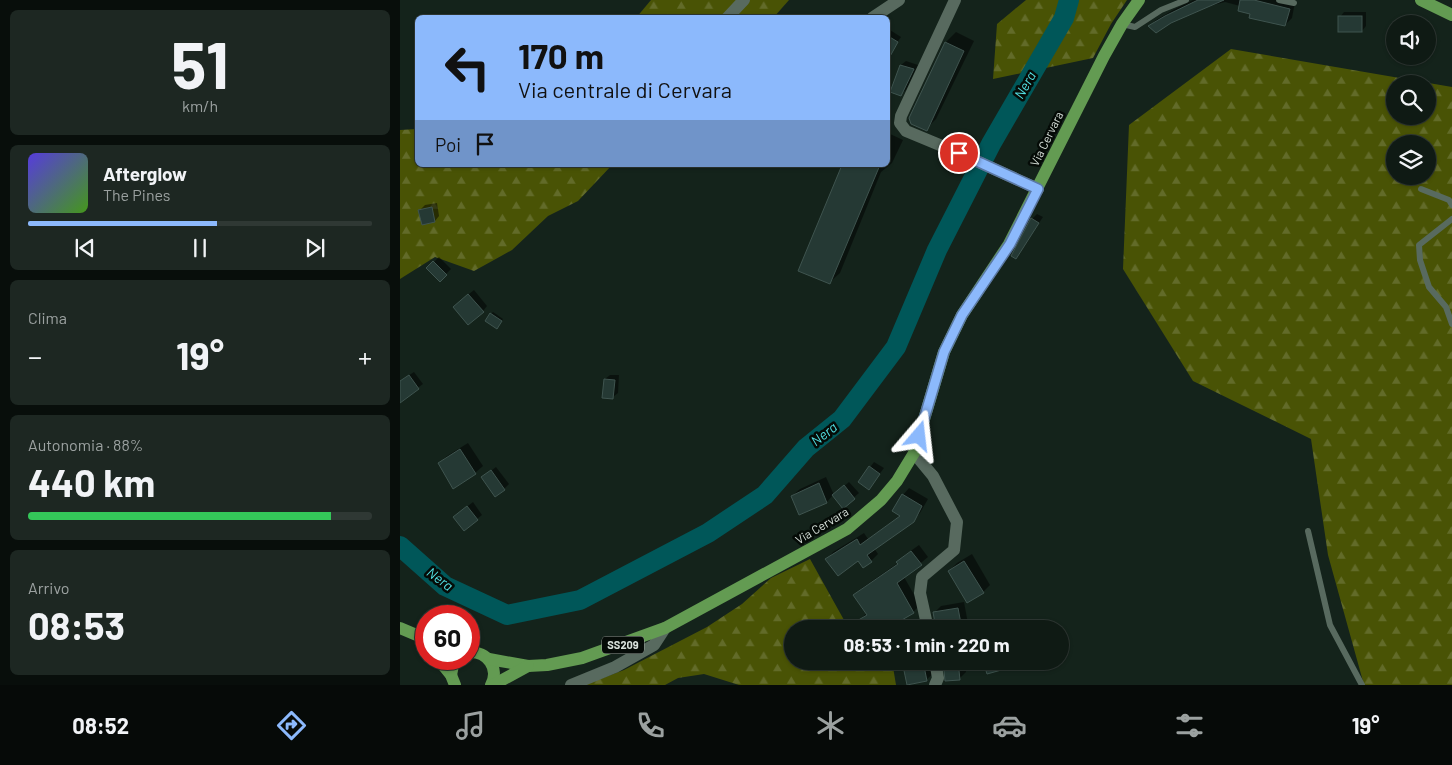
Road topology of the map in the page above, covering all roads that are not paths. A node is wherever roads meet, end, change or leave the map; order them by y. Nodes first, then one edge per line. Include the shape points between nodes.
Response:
1 (744, 0) edge
2 (900, 0) edge
3 (955, 0) edge
4 (1139, 0) edge
5 (1186, 0) edge
6 (1279, 0) edge
7 (1421, 0) edge
8 (1294, 3) dead end
9 (730, 15) edge
10 (877, 15) edge
11 (1452, 15) edge
12 (1122, 24) junction
13 (1038, 189) junction
14 (1421, 189) dead end
15 (1452, 205) edge
16 (1452, 219) edge
17 (1452, 324) edge
18 (914, 453) junction
19 (1308, 531) dead end
20 (926, 620) edge
21 (400, 628) edge
22 (665, 628) junction
23 (415, 634) edge
24 (480, 653) edge
25 (489, 659) junction
26 (528, 666) junction
27 (937, 670) edge
28 (492, 685) edge
29 (571, 685) edge
30 (935, 685) edge
31 (1362, 685) edge

1 - 9 street
2 - 10 street
3 - 13 street via 900,120 901,126 906,132
4 - 12 main road, Via Cervara / SS209
5 - 12 lane via 1161,10 1136,27
6 - 8 lane
7 - 11 main road
12 - 13 main road, Via Cervara / SS209
13 - 18 main road, Via Cervara / SS209 via 1010,244 962,315 944,352
14 - 15 lane via 1449,200
16 - 17 lane via 1419,245 1428,287 1446,307
18 - 20 street via 932,476 957,522 954,550 922,577 920,593
18 - 22 main road, Via Cervara / SS209 via 898,481 847,529
19 - 31 lane via 1330,624
21 - 23 main road
22 - 26 main road, Via Cervara / SS209 via 582,658
22 - 29 street via 654,645 615,667
24 - 25 main road, SS209
25 - 26 main road, Via Cervara / SS209
25 - 28 main road via 494,670
26 - 28 main road, Via Cervara / SS209
27 - 30 street

